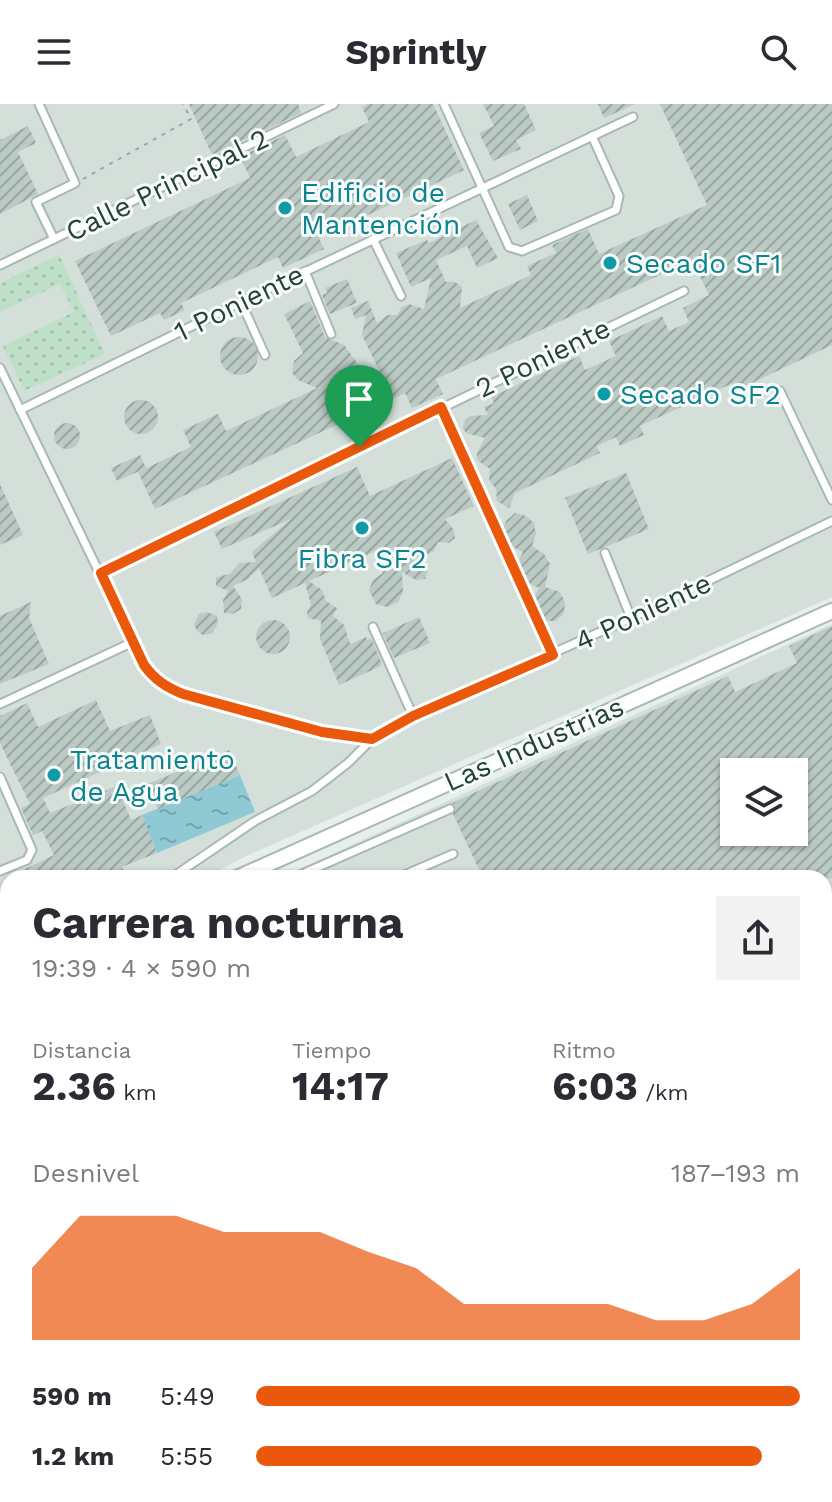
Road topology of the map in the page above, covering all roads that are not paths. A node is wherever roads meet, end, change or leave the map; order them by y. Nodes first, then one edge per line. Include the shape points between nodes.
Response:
1 (39, 104) edge
2 (334, 104) edge
3 (444, 104) edge
4 (633, 117) dead end
5 (592, 136) junction
6 (482, 187) junction
7 (54, 239) junction
8 (373, 239) junction
9 (0, 265) edge
10 (305, 271) junction
11 (684, 291) dead end
12 (401, 296) dead end
13 (241, 302) junction
14 (331, 334) dead end
15 (265, 355) dead end
16 (0, 368) edge
17 (780, 391) dead end
18 (441, 407) junction
19 (20, 410) junction
20 (832, 500) edge
21 (832, 521) edge
22 (605, 553) dead end
23 (101, 573) junction
24 (832, 611) edge
25 (631, 618) junction
26 (373, 627) dead end
27 (133, 642) junction
28 (553, 655) junction
29 (0, 704) edge
30 (413, 716) junction
31 (372, 739) junction
32 (0, 777) edge
33 (450, 809) dead end
34 (453, 854) dead end
35 (2, 870) edge
36 (183, 870) edge
37 (255, 870) edge
38 (311, 870) edge
39 (416, 870) edge

1 - 7 lane via 75,183 36,202
2 - 7 lane, Calle Principal 2
3 - 6 lane
4 - 5 lane, 1 Poniente
5 - 6 lane, 1 Poniente
5 - 6 lane via 619,196 616,210 522,251 509,247
6 - 8 lane, 1 Poniente
7 - 9 lane, Calle Principal 2
8 - 10 lane, 1 Poniente
8 - 12 lane
10 - 13 lane, 1 Poniente
10 - 14 lane
11 - 18 lane, 2 Poniente
13 - 15 lane
13 - 19 lane, 1 Poniente
16 - 19 lane
17 - 20 lane
18 - 23 lane, 2 Poniente
18 - 28 lane
19 - 23 lane
21 - 25 lane, 4 Poniente
22 - 25 lane
23 - 27 lane
24 - 37 street, Las Industrias
25 - 28 lane, 4 Poniente
26 - 30 lane
27 - 29 lane
27 - 31 lane via 152,677 166,687 322,732
28 - 30 lane, 4 Poniente
30 - 31 lane, 4 Poniente
31 - 36 lane, 4 Poniente via 322,784
32 - 35 lane via 32,850 27,860
33 - 38 lane
34 - 39 lane

